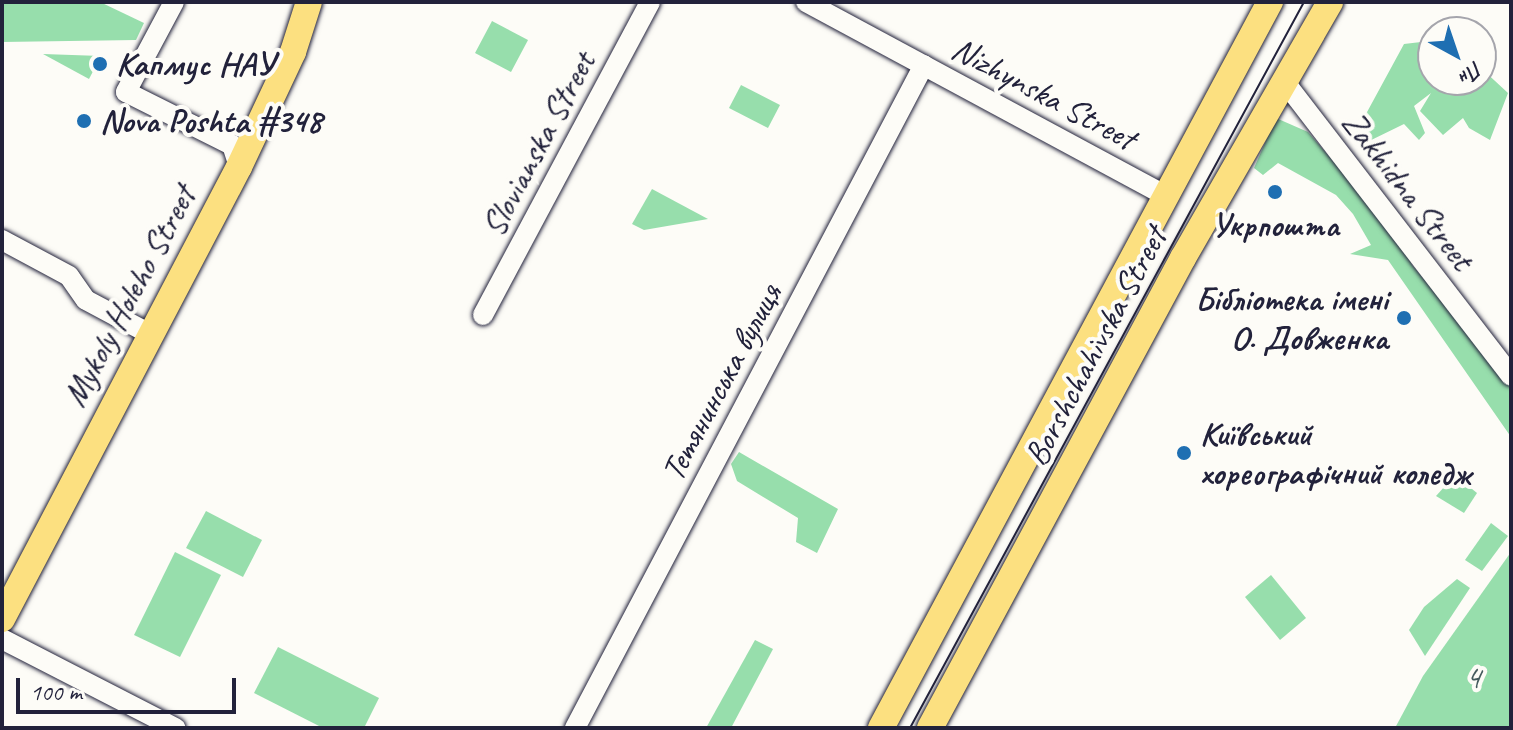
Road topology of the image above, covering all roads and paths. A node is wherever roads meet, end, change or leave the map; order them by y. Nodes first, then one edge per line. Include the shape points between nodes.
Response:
1 (174, 2) edge
2 (309, 2) edge
3 (650, 2) edge
4 (806, 2) edge
5 (1270, 2) edge
6 (1330, 2) edge
7 (924, 65) junction
8 (1284, 81) junction
9 (239, 167) junction
10 (1167, 196) junction
11 (2, 240) edge
12 (483, 315) dead end
13 (148, 333) junction
14 (1511, 376) edge
15 (2, 619) edge
16 (2, 639) edge
17 (175, 728) edge
18 (575, 728) edge
19 (881, 728) edge
20 (930, 728) edge

1 - 9 street via 126,92 232,145
2 - 9 main road, Mykoly Holeho Street via 293,52
3 - 12 street, Slovianska Street
4 - 7 street, Nizhynska Street
5 - 10 main road, Borshchahivska Street
6 - 8 main road, Borshchahivska Street
7 - 10 street, Nizhynska Street
7 - 18 street, Тетянинська вулиця
8 - 14 street, Zakhidna Street
8 - 20 main road, Borshchahivska Street
9 - 13 main road, Mykoly Holeho Street
10 - 19 main road, Borshchahivska Street
11 - 13 street via 69,276 86,300
13 - 15 main road, Mykoly Holeho Street
16 - 17 street

